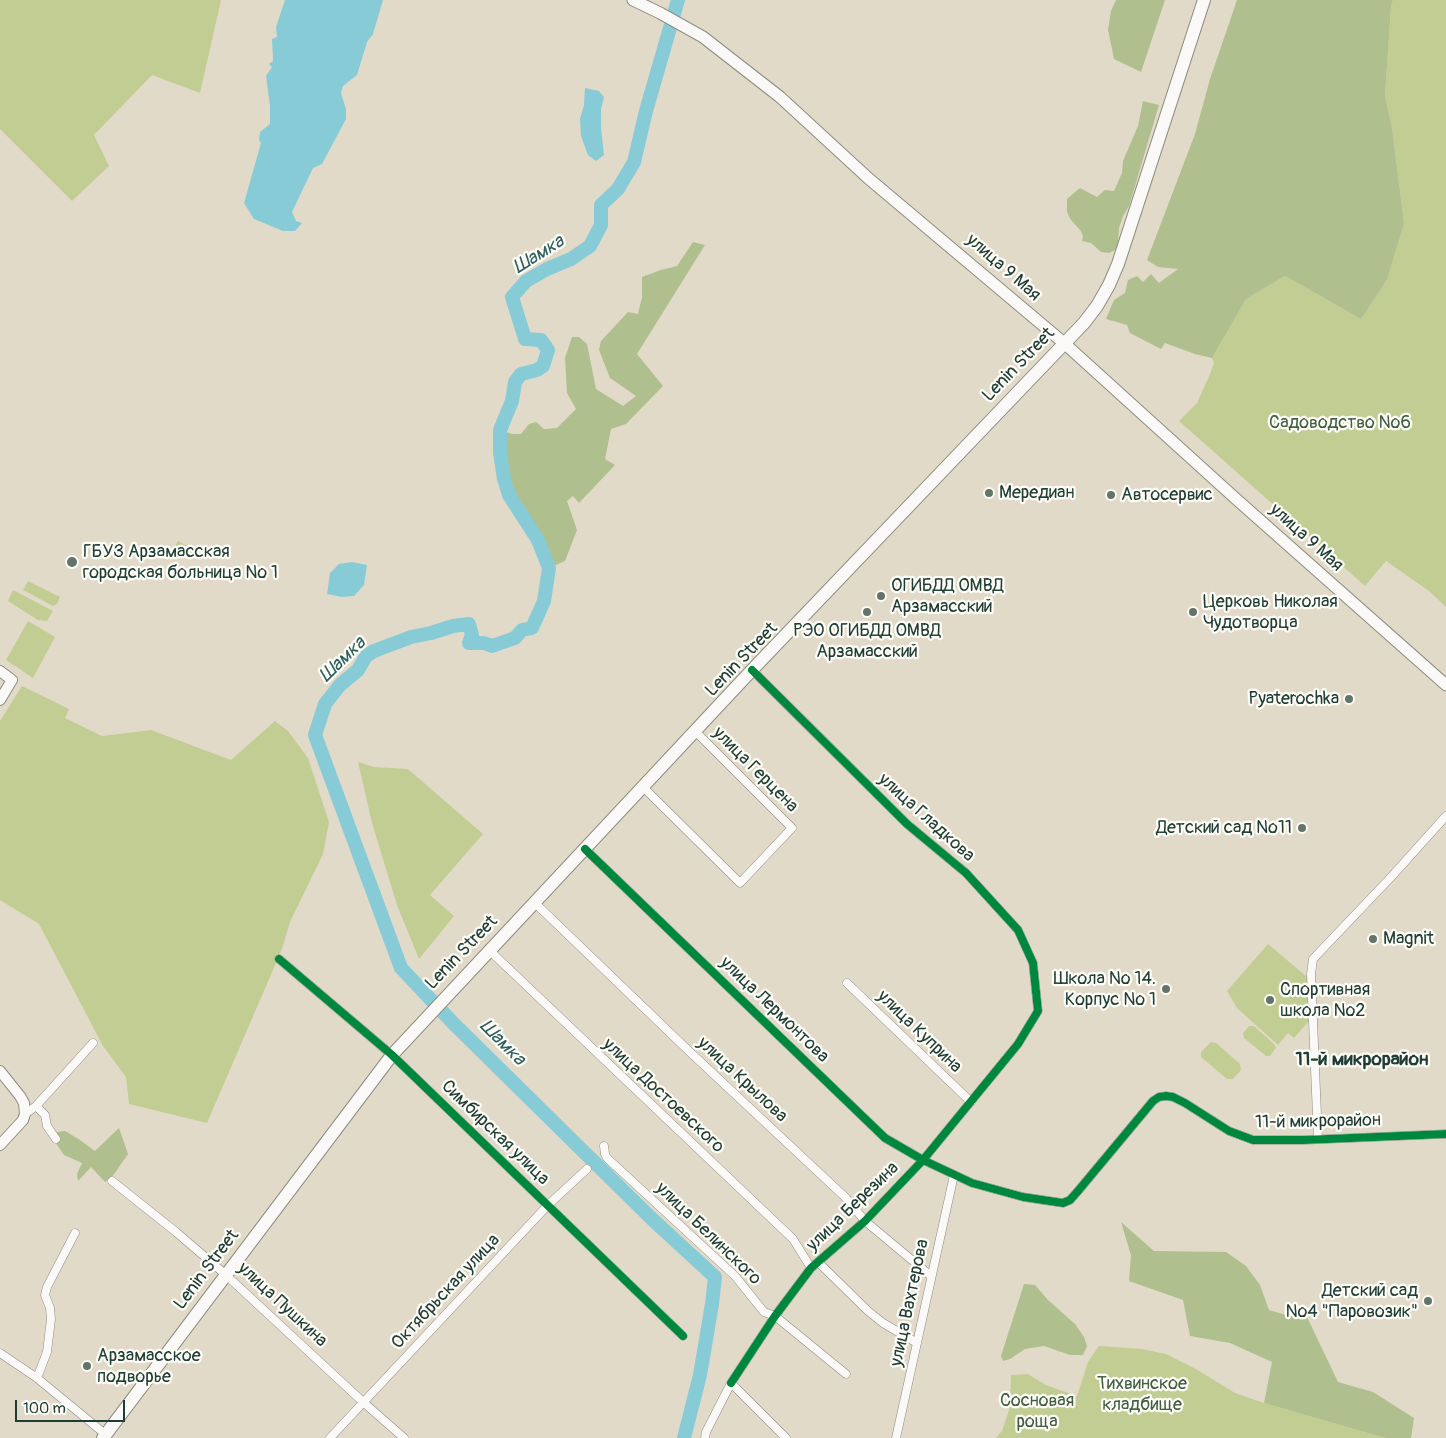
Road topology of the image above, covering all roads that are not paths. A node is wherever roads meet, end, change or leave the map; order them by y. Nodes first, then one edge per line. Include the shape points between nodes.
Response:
1 (633, 0) edge
2 (1204, 0) edge
3 (1064, 344) junction
4 (0, 670) edge
5 (752, 670) junction
6 (1446, 685) edge
7 (0, 700) edge
8 (695, 731) junction
9 (643, 787) junction
10 (1446, 816) edge
11 (585, 849) junction
12 (535, 903) junction
13 (489, 950) junction
14 (279, 959) dead end
15 (847, 983) dead end
16 (1038, 1011) joint
17 (94, 1043) dead end
18 (392, 1055) junction
19 (0, 1071) edge
20 (971, 1102) junction
21 (36, 1106) junction
22 (25, 1114) junction
23 (1446, 1134) edge
24 (56, 1139) dead end
25 (1318, 1139) junction
26 (0, 1146) edge
27 (604, 1152) dead end
28 (923, 1160) junction
29 (587, 1169) dead end
30 (954, 1175) junction
31 (112, 1181) dead end
32 (548, 1205) junction
33 (864, 1221) junction
34 (75, 1233) dead end
35 (818, 1262) junction
36 (811, 1268) junction
37 (226, 1275) junction
38 (931, 1276) junction
39 (775, 1316) junction
40 (683, 1336) dead end
41 (917, 1343) junction
42 (0, 1353) edge
43 (846, 1374) dead end
44 (37, 1378) junction
45 (731, 1383) junction
46 (363, 1402) junction
47 (104, 1436) edge
48 (330, 1438) edge
49 (404, 1438) edge
50 (705, 1438) edge
51 (786, 1438) edge
52 (896, 1438) edge

1 - 3 main road, улица 9 Мая via 680,24 729,56
2 - 3 main road, Lenin Street via 1118,264 1097,306
3 - 5 main road, Lenin Street
3 - 6 main road, улица 9 Мая
4 - 7 street via 12,680
5 - 8 main road, Lenin Street
5 - 16 street, улица Гладкова via 907,824 966,873 1018,930 1033,963
8 - 9 main road, Lenin Street
8 - 9 street, улица Герцена via 792,828 740,883
9 - 11 main road, Lenin Street
10 - 25 street, 11-й микрорайон via 1314,959 1311,974
11 - 12 main road, Lenin Street
11 - 28 street, улица Лермонтова via 885,1138
12 - 13 main road, Lenin Street
12 - 33 street, улица Крылова via 846,1198
13 - 18 main road, Lenin Street
13 - 36 street, улица Достоевского via 793,1239
14 - 18 street, Симбирская улица
15 - 20 street, улица Куприна
16 - 20 street, улица Березина via 1018,1044
17 - 21 street
18 - 32 street, Симбирская улица
18 - 37 main road, Lenin Street
19 - 22 street via 20,1096
20 - 28 street, улица Березина
21 - 22 street
21 - 24 street via 45,1115 47,1126
22 - 26 street
23 - 25 street, 11-й микрорайон
25 - 30 street, 11-й микрорайон via 1253,1140 1229,1131 1173,1097 1159,1096 1078,1191 1063,1204 1023,1197
27 - 39 street, улица Белинского via 735,1276 764,1312
28 - 30 street, улица Лермонтова
28 - 33 street, улица Березина
29 - 32 street, Октябрьская улица
30 - 38 street, улица Вахтерова
31 - 37 street, улица Пушкина
32 - 40 street, Симбирская улица
32 - 46 street, Октябрьская улица
33 - 35 street, улица Березина
33 - 38 street, улица Крылова
34 - 44 street via 45,1294 51,1319 47,1352
35 - 36 street, улица Березина
35 - 41 street via 868,1311
36 - 39 street, улица Березина
37 - 46 street, улица Пушкина
37 - 47 main road, Lenin Street
38 - 41 street, улица Вахтерова
39 - 43 street, улица Белинского
39 - 45 street, улица Березина
41 - 52 street, улица Вахтерова
42 - 44 street
44 - 47 street
45 - 50 street, улица Березина
45 - 51 street
46 - 48 street, Октябрьская улица
46 - 49 street, улица Пушкина

